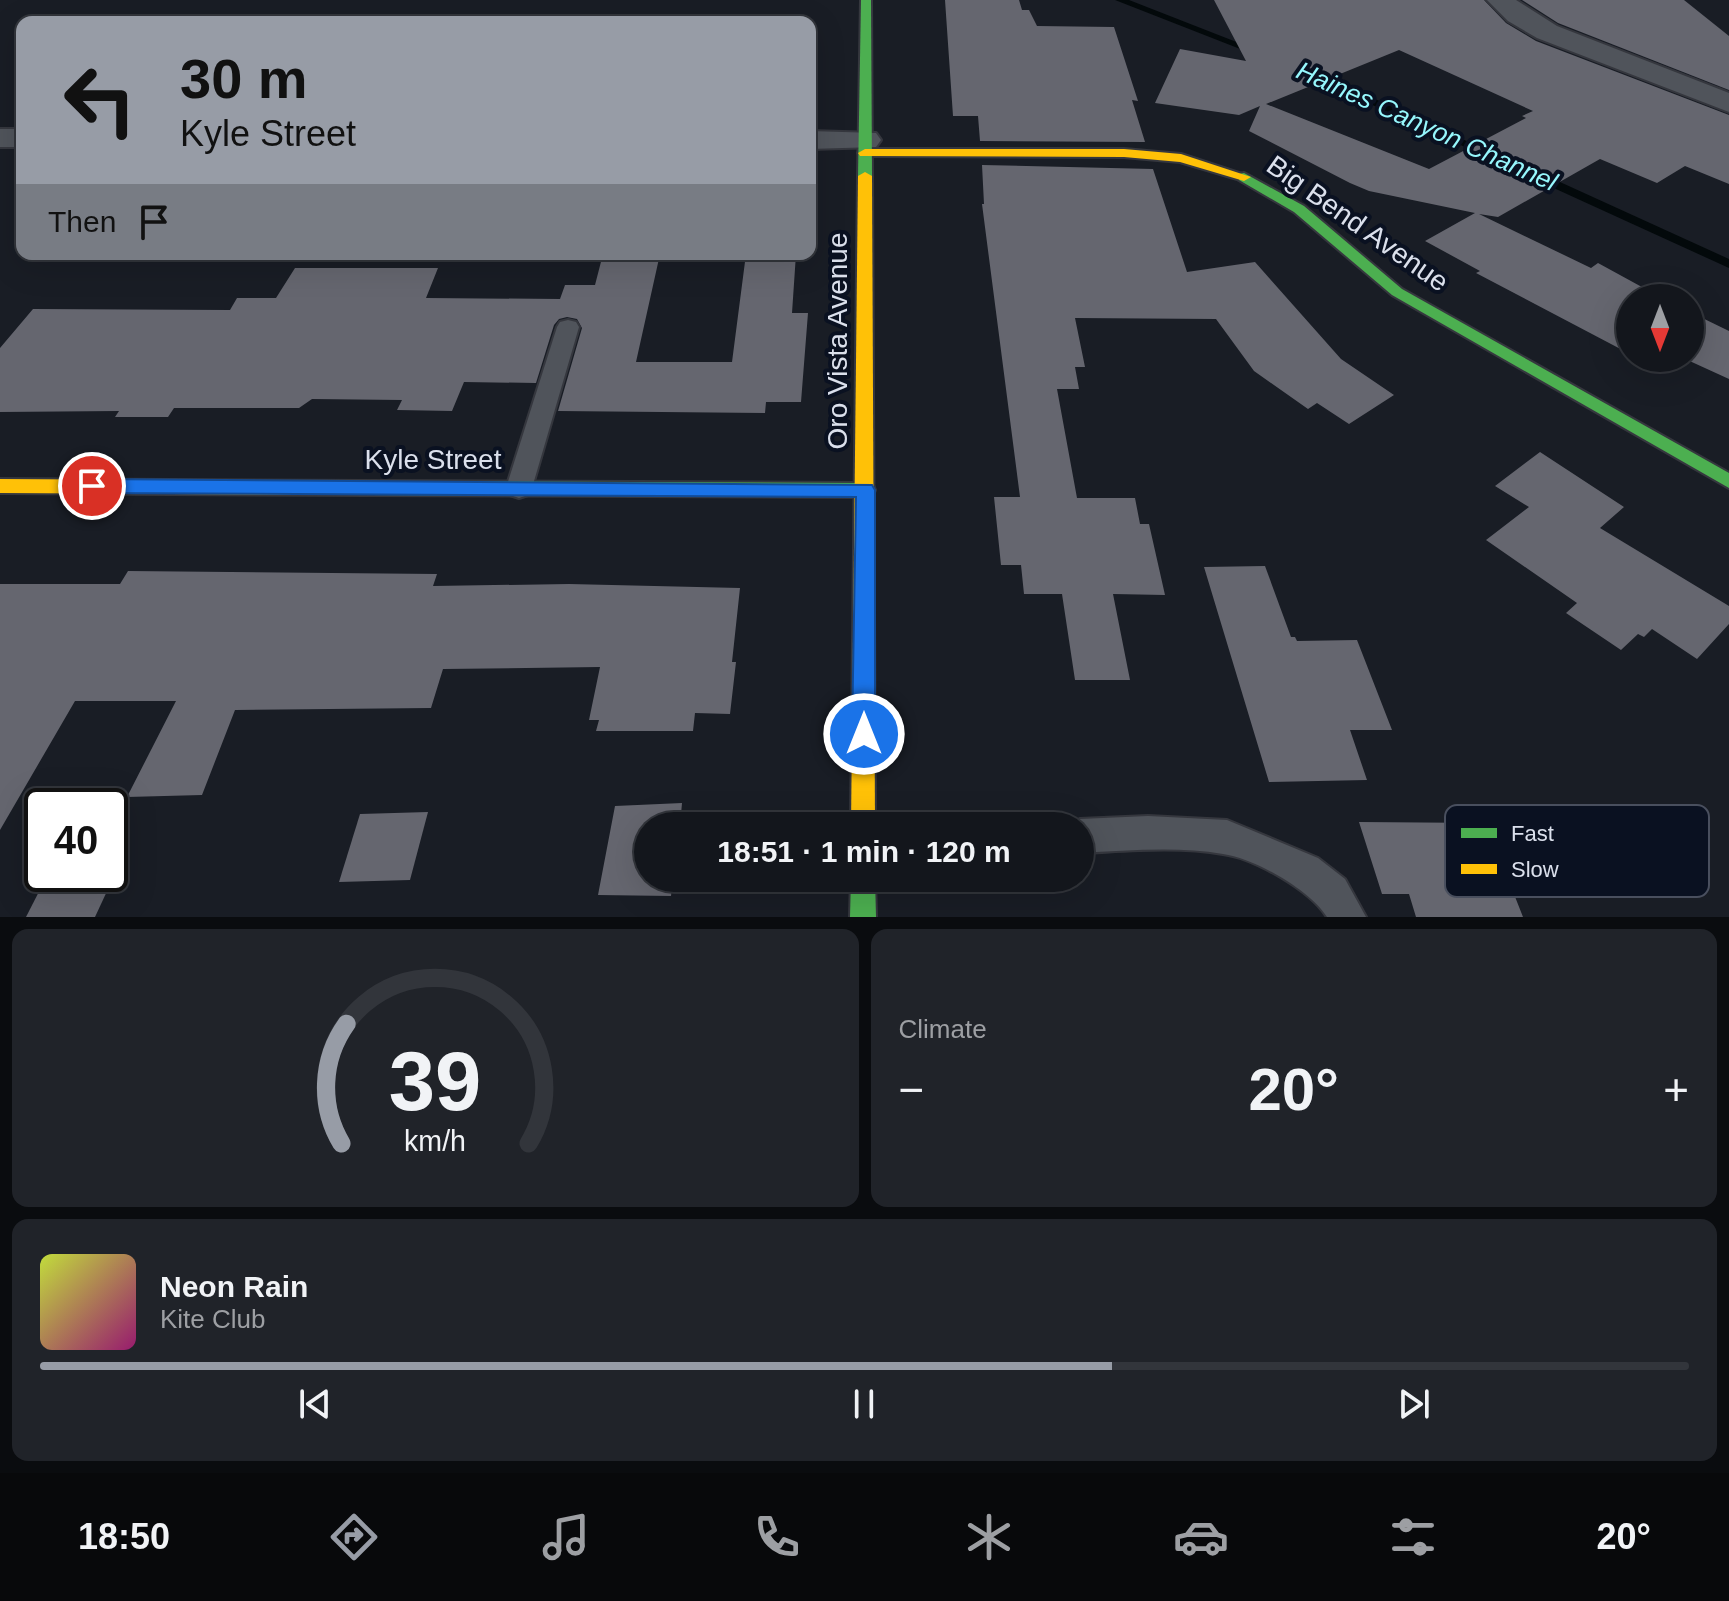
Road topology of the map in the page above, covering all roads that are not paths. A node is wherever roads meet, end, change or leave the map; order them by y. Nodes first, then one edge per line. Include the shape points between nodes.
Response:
1 (866, 0) edge
2 (1500, 0) edge
3 (1729, 103) edge
4 (816, 141) edge
5 (865, 146) junction
6 (568, 327) dead end
7 (1729, 481) edge
8 (0, 486) edge
9 (519, 488) junction
10 (866, 490) junction
11 (863, 812) edge
12 (1094, 835) edge
13 (863, 892) edge
14 (863, 917) edge
15 (1348, 917) edge

1 - 5 street, Oro Vista Avenue
2 - 3 street via 1547,32
4 - 5 street
5 - 7 street, Big Bend Avenue via 1146,153 1236,172 1287,201 1397,292
5 - 10 street, Oro Vista Avenue
6 - 9 lane
8 - 9 street, Kyle Street
9 - 10 street, Kyle Street
10 - 11 street, Oro Vista Avenue
12 - 15 lane via 1227,837 1305,870 1332,892
13 - 14 street

